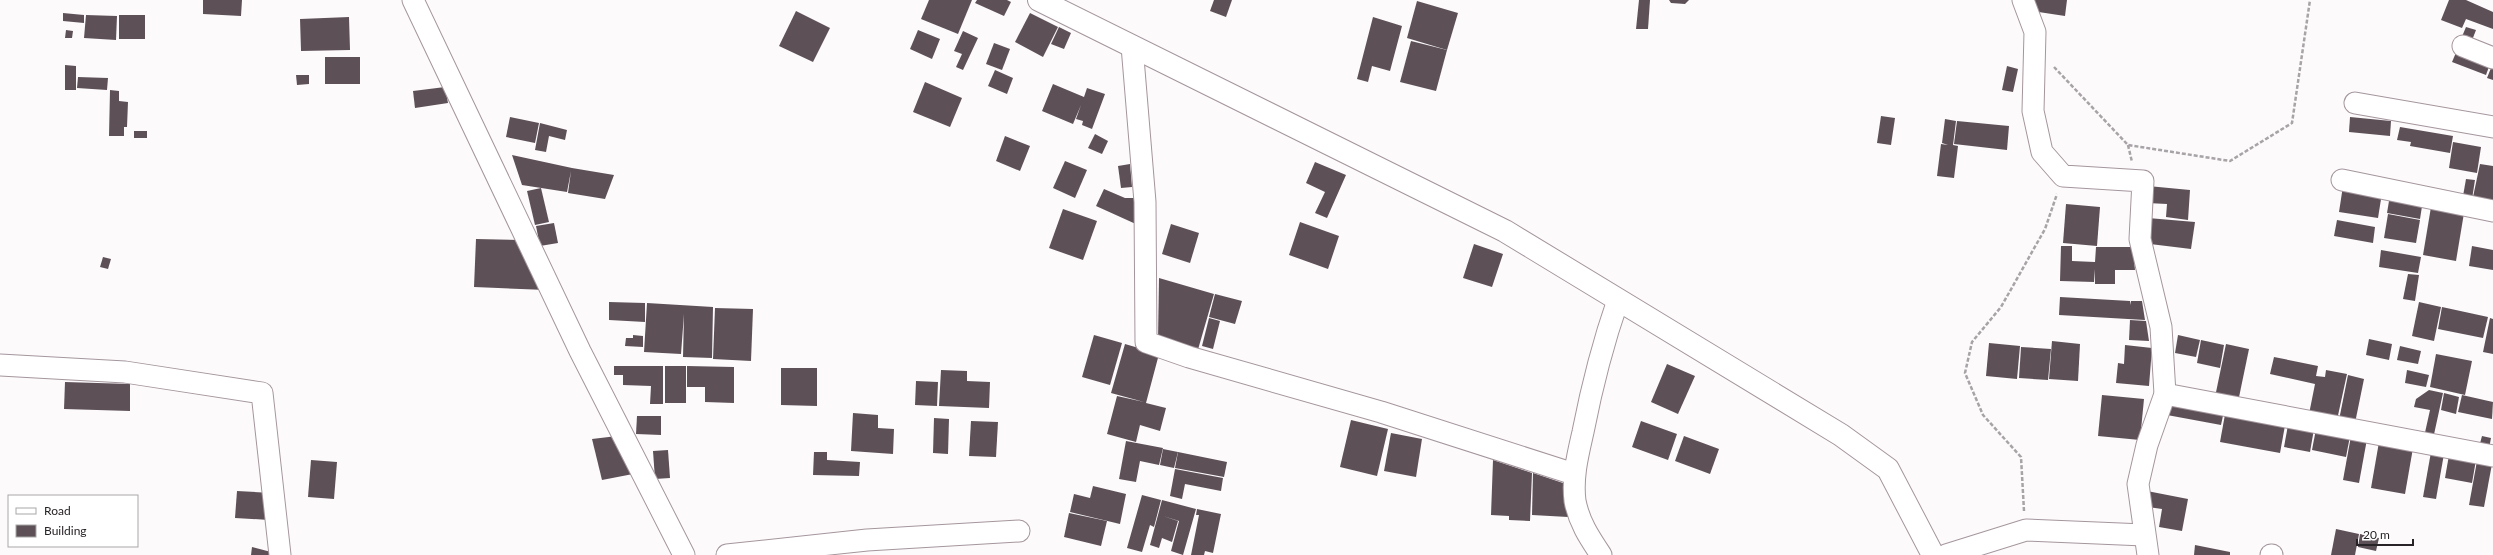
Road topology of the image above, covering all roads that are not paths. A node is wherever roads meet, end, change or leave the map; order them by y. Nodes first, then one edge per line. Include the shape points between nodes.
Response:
1 (412, 0) edge
2 (1039, 0) edge
3 (2023, 0) edge
4 (1132, 46) junction
5 (2463, 46) dead end
6 (2493, 58) edge
7 (2355, 104) dead end
8 (2493, 127) edge
9 (2342, 180) dead end
10 (2493, 211) edge
11 (1618, 300) junction
12 (0, 365) edge
13 (2165, 394) junction
14 (2493, 456) edge
15 (1574, 474) junction
16 (1019, 531) dead end
17 (2144, 535) junction
18 (280, 555) edge
19 (684, 555) edge
20 (727, 555) edge
21 (1600, 555) edge
22 (1933, 555) edge
23 (1946, 555) edge
24 (2148, 555) edge

1 - 19 street via 580,351
2 - 4 street
3 - 13 street via 2035,32 2033,111 2042,152 2063,176 2144,181 2140,240 2161,327
4 - 11 street via 1506,231
4 - 15 street via 1145,202 1146,342 1189,357 1381,412
5 - 6 street
7 - 8 street
9 - 10 street
11 - 15 street via 1593,381
11 - 22 street via 1841,435 1888,469
12 - 18 street via 125,372 262,393
13 - 14 street
13 - 17 street via 2147,445 2138,484
15 - 21 street via 1575,501 1582,527
16 - 20 street via 867,540
17 - 23 street via 2026,530
17 - 24 street

